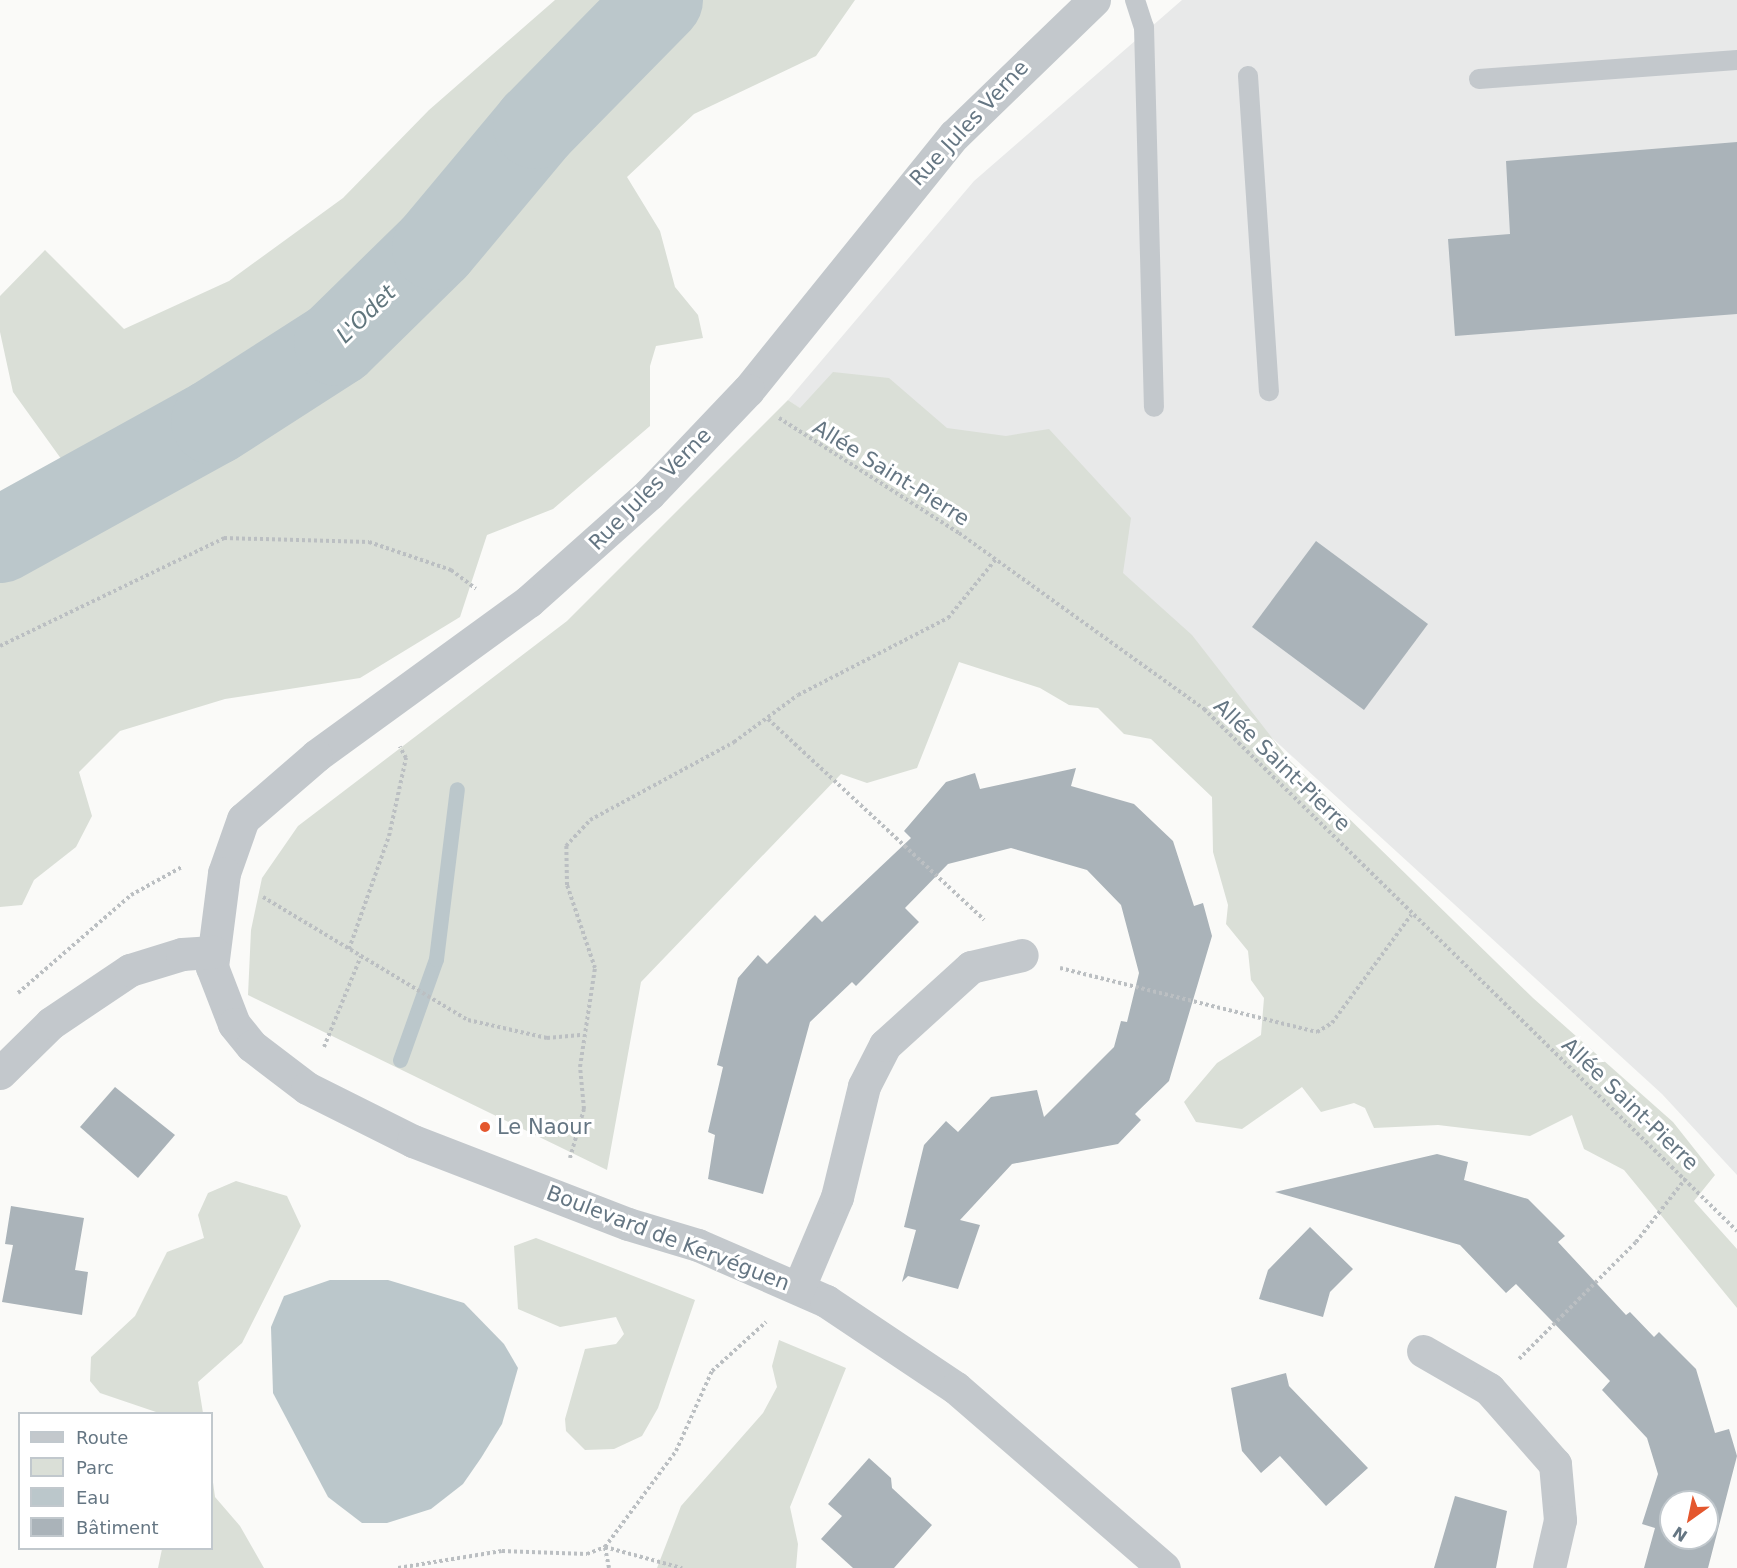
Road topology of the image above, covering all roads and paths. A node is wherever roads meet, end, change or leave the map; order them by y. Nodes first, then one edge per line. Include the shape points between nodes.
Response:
1 (1094, 0) edge
2 (1135, 0) edge
3 (1737, 60) edge
4 (1248, 76) dead end
5 (1479, 80) dead end
6 (748, 390) junction
7 (1269, 391) dead end
8 (1154, 407) dead end
9 (996, 559) junction
10 (509, 615) junction
11 (0, 646) edge
12 (380, 712) junction
13 (768, 719) junction
14 (224, 873) junction
15 (1411, 915) junction
16 (350, 949) junction
17 (213, 952) junction
18 (1022, 955) junction
19 (361, 956) junction
20 (8, 1002) dead end
21 (583, 1035) junction
22 (0, 1073) edge
23 (307, 1088) junction
24 (1686, 1178) junction
25 (558, 1197) junction
26 (1737, 1231) edge
27 (799, 1287) junction
28 (1423, 1351) dead end
29 (1489, 1389) junction
30 (604, 1547) junction
31 (398, 1568) edge
32 (609, 1568) edge
33 (682, 1568) edge
34 (1164, 1568) edge
35 (1549, 1568) edge

1 - 6 street, Rue Jules Verne via 1006,80 921,172
2 - 8 lane via 1144,27
3 - 5 lane
4 - 7 lane
6 - 9 path, Allée Saint-Pierre via 807,438
6 - 10 street, Rue Jules Verne via 649,494
9 - 13 path via 948,618 798,695
9 - 15 path, Allée Saint-Pierre via 1204,709
10 - 11 path via 451,570 369,542 224,538
10 - 12 street, Rue Jules Verne
12 - 14 street, Rue Jules Verne via 316,756 243,819
12 - 16 path via 406,758 389,836
13 - 18 path
13 - 21 path via 590,820 566,846 567,885 595,968
14 - 16 path
14 - 17 street, Rue Jules Verne
14 - 20 path via 177,866 123,902
15 - 18 path via 1332,1023 1317,1032 1099,982
15 - 24 path, Allée Saint-Pierre
16 - 19 path
17 - 22 street via 182,954 130,970 51,1023
17 - 23 street, Boulevard de Kervéguen via 218,990 234,1024 252,1046
18 - 27 street via 971,967 885,1045 864,1086 837,1197
19 - 21 path via 434,1000 505,1032 547,1038
19 - 23 path
21 - 25 path via 584,1109
23 - 25 street, Boulevard de Kervéguen via 413,1141
24 - 26 path, Allée Saint-Pierre
24 - 29 path via 1636,1242
25 - 27 street, Boulevard de Kervéguen via 698,1245
27 - 30 path via 712,1371 676,1451
27 - 34 street, Boulevard de Kervéguen via 864,1324 956,1389
28 - 29 street
29 - 35 street via 1555,1464 1560,1520
30 - 31 path via 587,1554 502,1551
30 - 32 path
30 - 33 path

